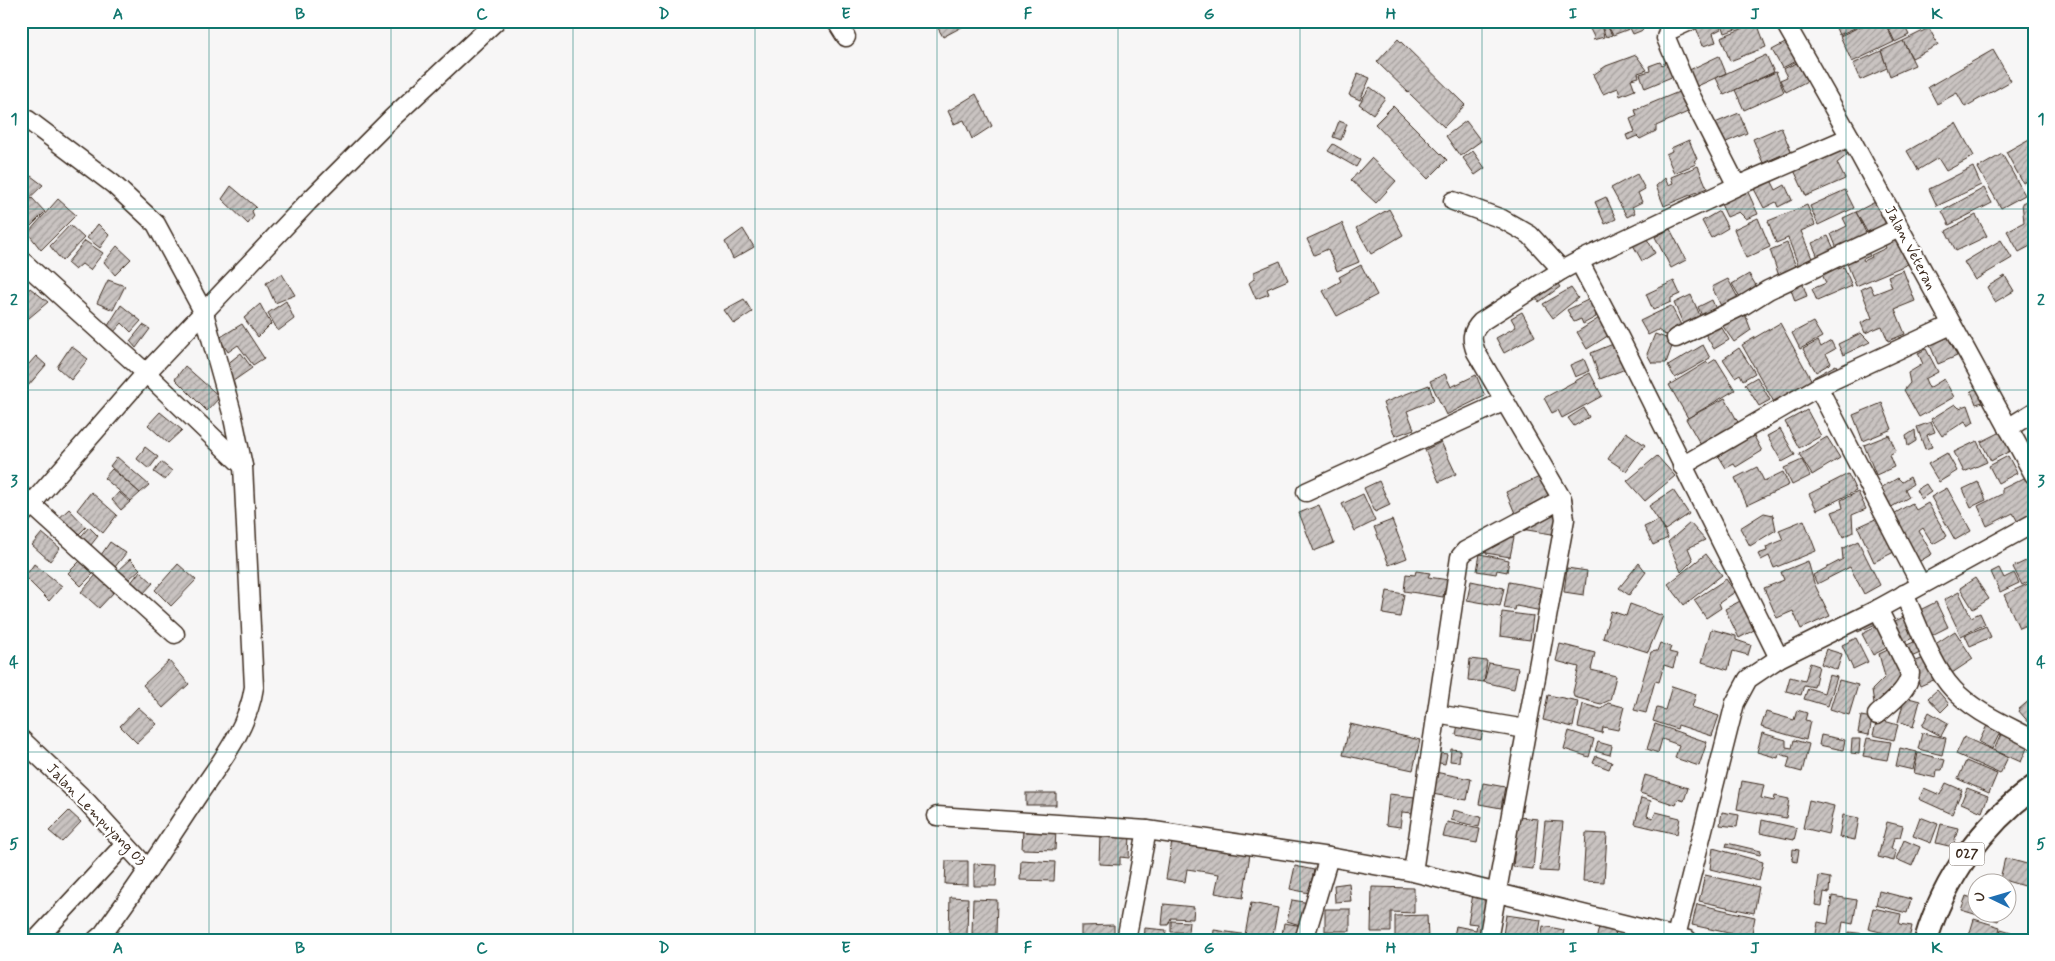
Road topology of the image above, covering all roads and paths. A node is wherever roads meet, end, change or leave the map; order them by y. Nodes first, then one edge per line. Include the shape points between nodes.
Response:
1 (496, 21) edge
2 (836, 21) edge
3 (1690, 21) edge
4 (1784, 21) edge
5 (846, 37) dead end
6 (21, 117) edge
7 (1850, 136) junction
8 (1736, 186) junction
9 (1453, 202) dead end
10 (1899, 228) junction
11 (21, 260) edge
12 (1579, 261) junction
13 (1562, 270) junction
14 (204, 313) junction
15 (1951, 325) junction
16 (1676, 338) dead end
17 (146, 373) junction
18 (1818, 387) junction
19 (1505, 401) junction
20 (2034, 412) edge
21 (2008, 428) junction
22 (243, 466) junction
23 (1682, 466) junction
24 (2034, 475) edge
25 (1306, 492) dead end
26 (1562, 499) junction
27 (25, 505) edge
28 (2034, 523) edge
29 (1921, 585) junction
30 (1904, 594) junction
31 (1878, 609) junction
32 (175, 634) dead end
33 (1779, 658) junction
34 (1436, 714) junction
35 (1877, 715) dead end
36 (1526, 729) junction
37 (21, 739) edge
38 (2034, 740) edge
39 (2034, 786) edge
40 (937, 816) dead end
41 (1147, 830) junction
42 (125, 844) junction
43 (1329, 858) junction
44 (149, 870) junction
45 (1413, 872) junction
46 (1497, 893) junction
47 (1679, 939) edge
48 (36, 940) edge
49 (96, 940) edge
50 (1126, 940) edge
51 (1304, 940) edge
52 (1488, 940) edge
53 (1926, 940) edge

1 - 14 street via 308,202
2 - 5 street
3 - 8 street via 1668,32 1666,38
4 - 7 street, Jalan Veteran
6 - 14 street via 113,184 156,224
7 - 8 street
7 - 10 street, Jalan Veteran
8 - 12 street
9 - 13 street via 1502,219 1530,235
10 - 15 street, Jalan Veteran
10 - 16 street
11 - 17 street
12 - 13 street
12 - 23 street
13 - 19 street via 1474,329 1471,336 1476,352
14 - 17 street
14 - 22 street
15 - 18 street
15 - 21 street, Jalan Veteran
17 - 22 street
17 - 27 street
18 - 23 street
18 - 29 street
19 - 25 street
19 - 26 street
20 - 21 street
21 - 24 street, Jalan Veteran
22 - 44 street via 254,687 252,703 231,747
23 - 33 street
26 - 34 street via 1465,551 1460,557
26 - 36 street via 1563,532
27 - 32 street
28 - 29 street
29 - 30 street
30 - 31 street
30 - 38 street via 1938,668 1952,689 1967,702
31 - 33 street
31 - 35 street via 1910,673 1905,688
33 - 47 street via 1748,679 1735,703
34 - 36 street
34 - 45 street
36 - 46 street
37 - 42 street, Jalan Lempuyang 03 via 87,802
39 - 53 main road, 027 via 1993,822 1964,859 1941,898
40 - 41 street
41 - 43 street
41 - 50 street
42 - 44 street, Jalan Lempuyang 03
42 - 48 street
43 - 45 street
43 - 51 street
44 - 49 street
45 - 46 street
46 - 47 street
46 - 52 street

